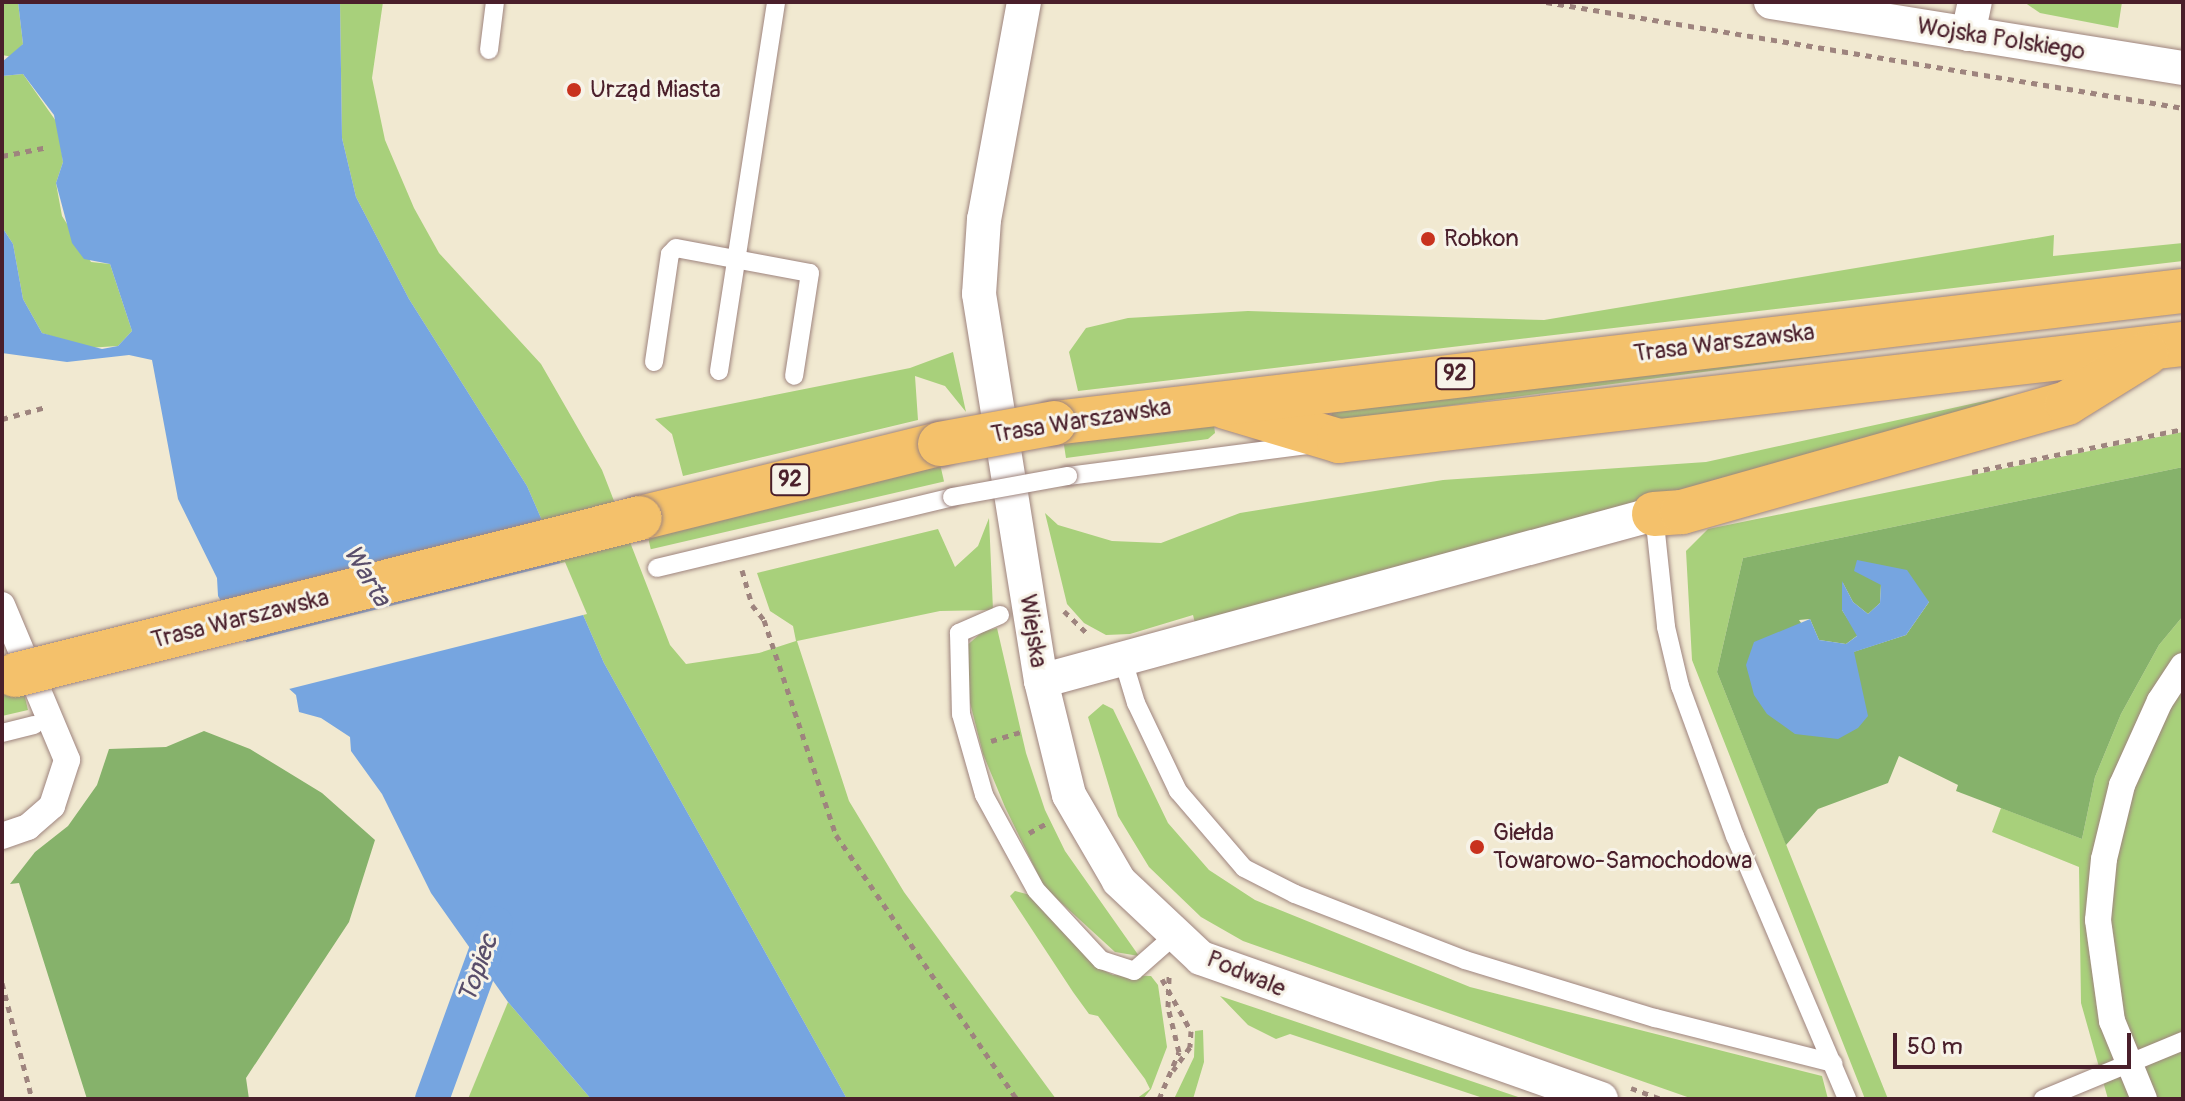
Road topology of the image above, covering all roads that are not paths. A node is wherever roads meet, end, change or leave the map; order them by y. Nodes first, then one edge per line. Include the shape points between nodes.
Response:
1 (495, 2) edge
2 (776, 2) edge
3 (1024, 2) edge
4 (1771, 2) edge
5 (1971, 18) edge
6 (489, 50) dead end
7 (2183, 68) edge
8 (738, 258) junction
9 (2183, 291) edge
10 (2171, 345) edge
11 (654, 362) dead end
12 (719, 371) dead end
13 (794, 376) dead end
14 (1341, 387) junction
15 (1208, 402) junction
16 (1277, 423) junction
17 (1339, 441) junction
18 (1225, 454) junction
19 (1654, 514) junction
20 (657, 568) dead end
21 (2, 605) edge
22 (1000, 615) dead end
23 (1123, 660) junction
24 (2183, 666) edge
25 (9, 677) edge
26 (1041, 681) junction
27 (34, 725) dead end
28 (2, 733) edge
29 (2, 836) edge
30 (1176, 934) junction
31 (2183, 1041) edge
32 (1833, 1063) junction
33 (2129, 1064) junction
34 (1610, 1092) edge
35 (1847, 1099) edge
36 (2043, 1099) edge
37 (2144, 1099) edge

1 - 6 lane
2 - 8 lane
3 - 26 street, Wiejska via 984,219 979,294
4 - 5 street, Wojska Polskiego
5 - 7 street, Wojska Polskiego
8 - 11 lane via 676,248 670,254
8 - 12 lane
8 - 13 lane via 810,273
9 - 14 main road, Trasa Warszawska / 92
10 - 17 main road, 92
10 - 19 main road via 2067,403 1682,512
14 - 15 main road, Trasa Warszawska / 92
14 - 16 lane
15 - 16 main road
15 - 25 main road, Trasa Warszawska / 92, bridge via 940,444
16 - 17 main road
16 - 18 lane
17 - 18 lane, 92
18 - 20 lane, 92, bridge via 952,497
19 - 23 street, Wiejska
19 - 32 lane via 1666,627 1680,686 1735,836
21 - 29 street via 67,760 52,806 28,827
22 - 30 lane via 959,633 961,714 984,795 1030,878 1101,960 1134,971
23 - 26 street, Wiejska
23 - 32 lane via 1136,703 1178,791 1244,868 1295,894 1465,960 1655,1018
24 - 33 street via 2160,701 2122,785 2104,859 2098,920 2112,1021
26 - 30 street, Podwale via 1069,795 1119,881
27 - 28 lane
30 - 34 street, Podwale via 1201,958 1293,994
31 - 33 lane
32 - 35 lane
33 - 36 lane
33 - 37 street

